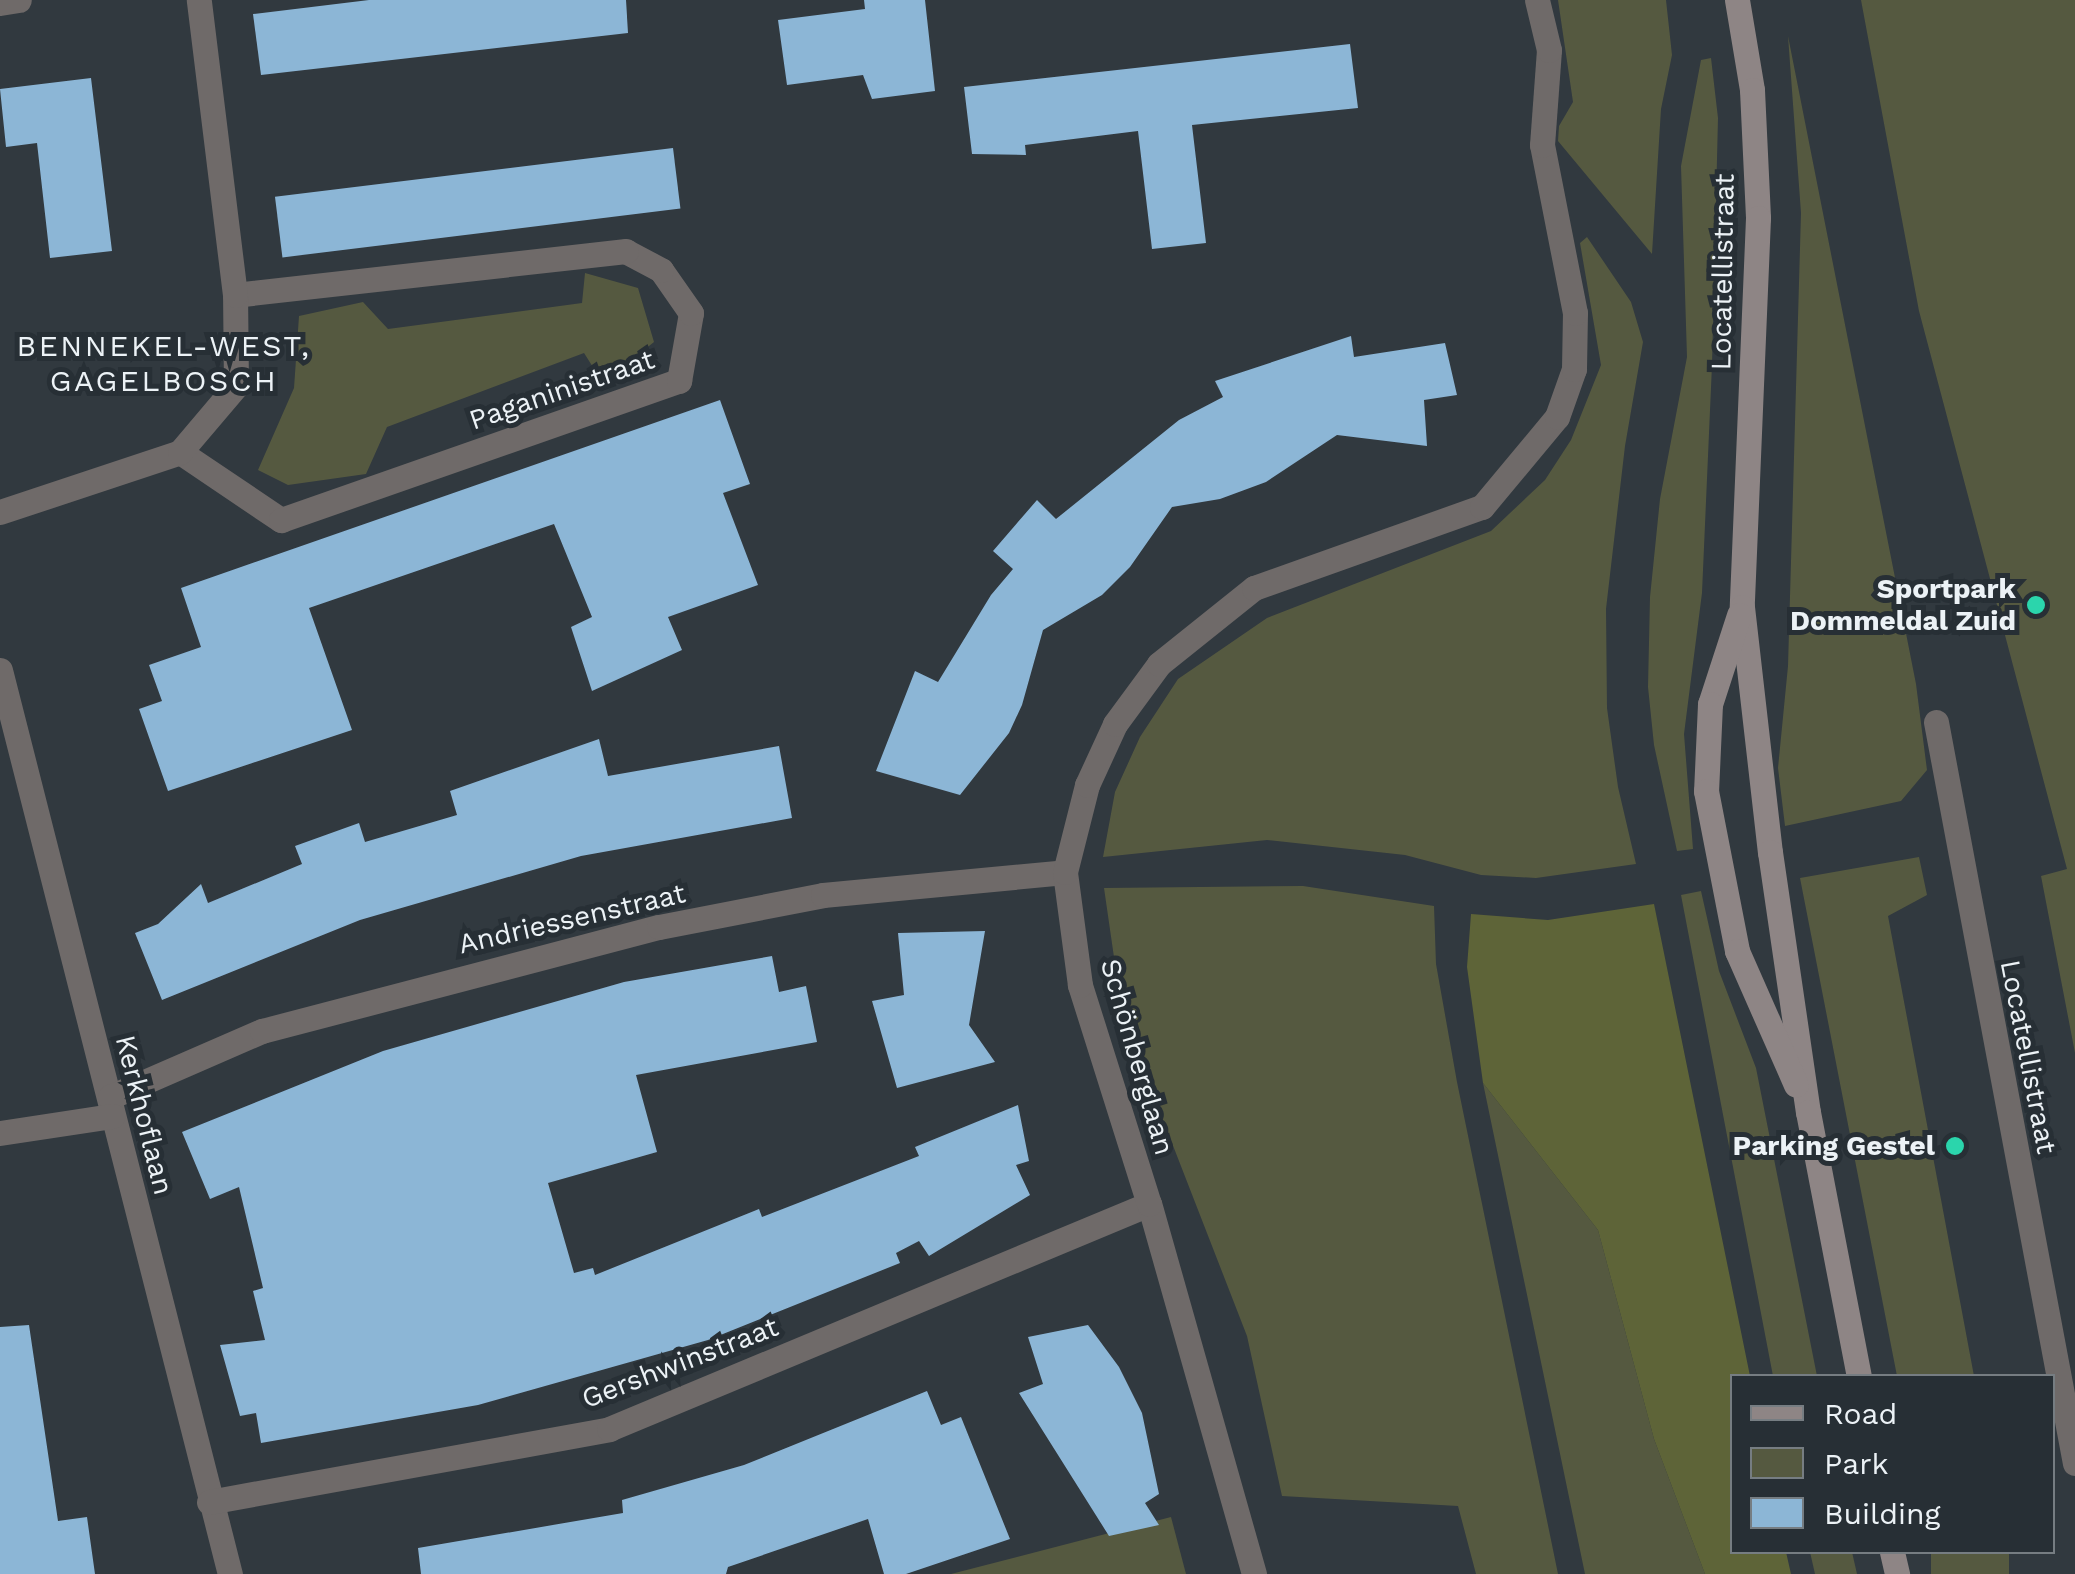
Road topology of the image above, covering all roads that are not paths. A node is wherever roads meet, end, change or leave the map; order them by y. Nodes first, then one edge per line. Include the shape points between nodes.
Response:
1 (19, 0) edge
2 (200, 0) edge
3 (1537, 0) edge
4 (1737, 0) edge
5 (0, 2) edge
6 (234, 295) junction
7 (180, 452) junction
8 (0, 512) edge
9 (1742, 606) junction
10 (0, 670) edge
11 (1936, 722) dead end
12 (1065, 872) junction
13 (111, 1107) junction
14 (1808, 1112) junction
15 (0, 1132) edge
16 (1149, 1204) junction
17 (1859, 1374) edge
18 (2075, 1463) edge
19 (210, 1502) junction
20 (230, 1574) edge
21 (1254, 1574) edge

1 - 5 street
2 - 6 street
3 - 12 street, Schönberglaan via 1548,50 1542,145 1576,313 1574,369 1558,417 1482,507 1254,588 1159,664 1115,724 1087,785
4 - 9 main road, Locatellistraat via 1752,90 1758,218
6 - 7 street via 236,386
6 - 7 street, Paganinistraat via 626,250 661,270 692,313 679,381 281,520
7 - 8 street
9 - 14 main road, Locatellistraat
9 - 14 main road, Locatellistraat via 1710,704 1706,791 1737,951
10 - 13 street, Kerkhoflaan
11 - 18 street, Locatellistraat
12 - 13 street, Andriessenstraat via 823,895 660,928 262,1032
12 - 16 street, Schönberglaan via 1080,985
13 - 15 street, Andriessenstraat
13 - 19 street, Kerkhoflaan
14 - 17 main road, Locatellistraat
16 - 19 street, Gershwinstraat via 609,1429
16 - 21 street, Schönberglaan
19 - 20 street, Kerkhoflaan

